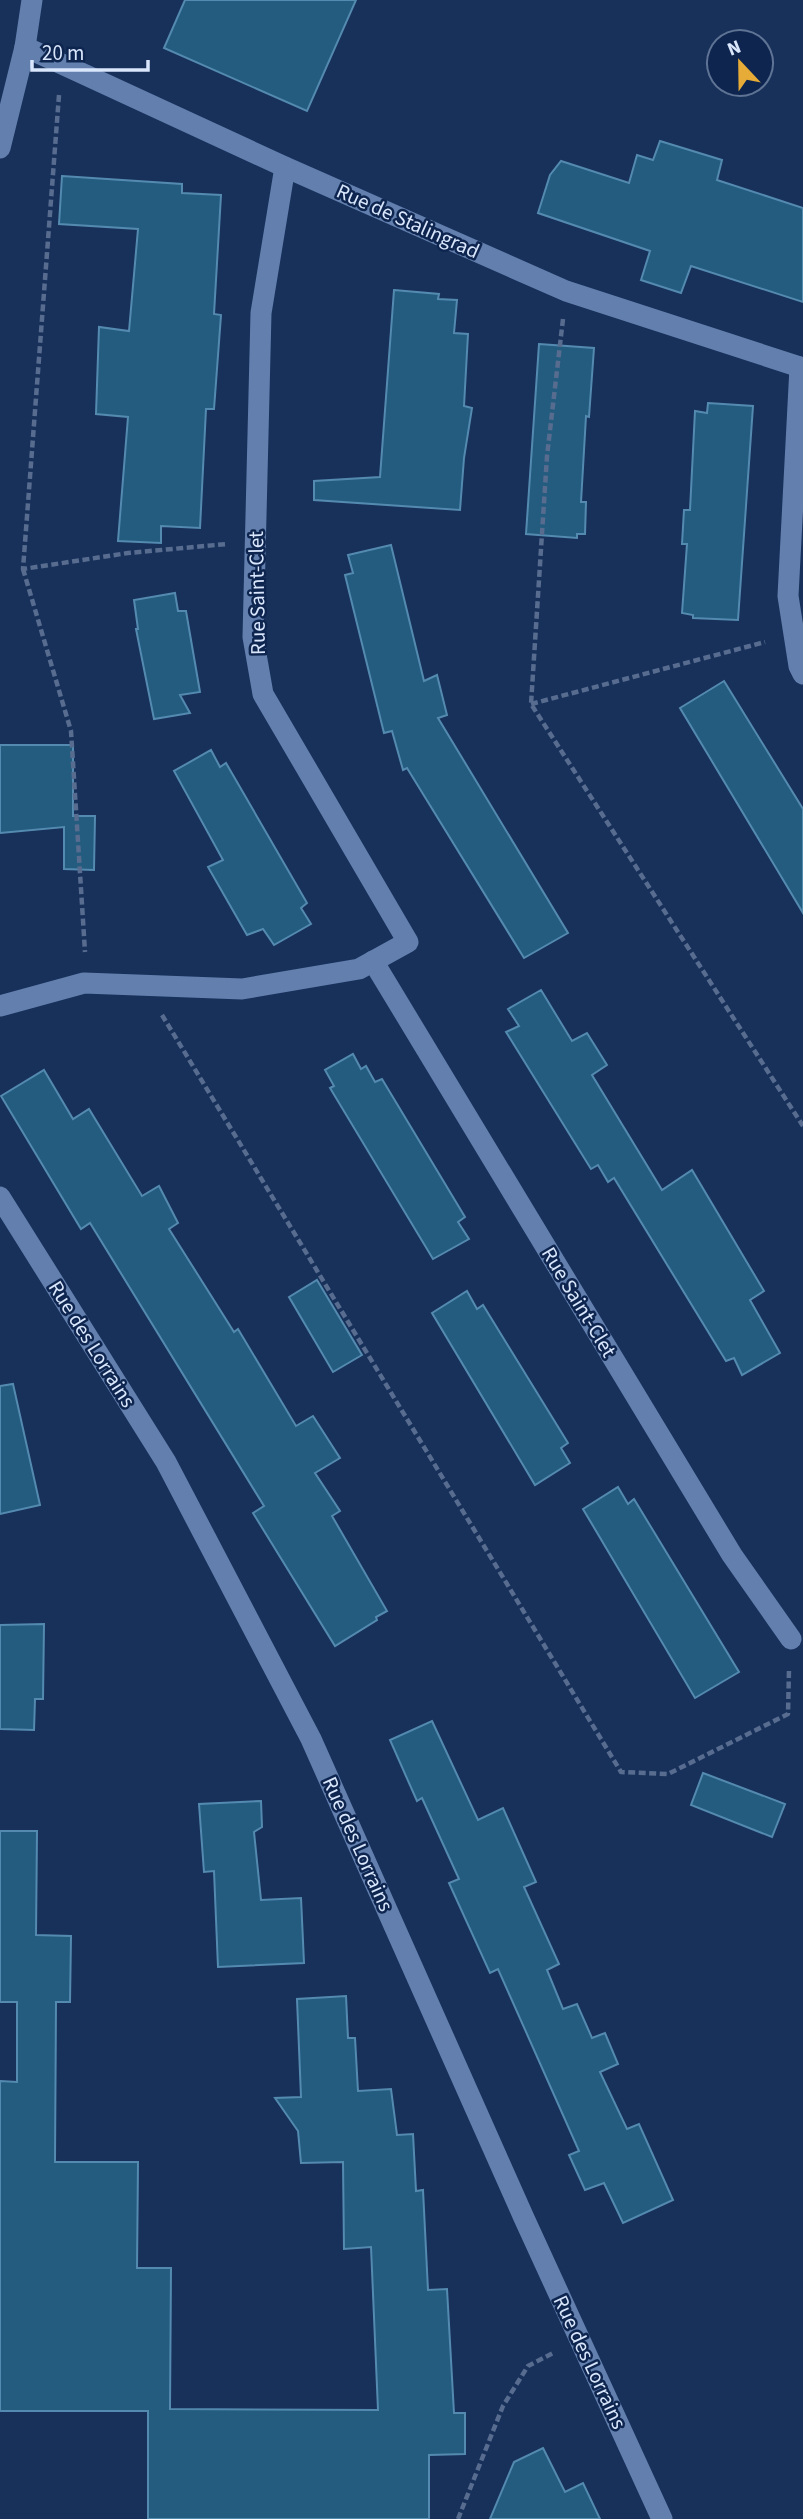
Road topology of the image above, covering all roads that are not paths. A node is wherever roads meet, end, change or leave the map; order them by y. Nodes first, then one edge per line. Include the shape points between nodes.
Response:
1 (32, 0) edge
2 (25, 47) junction
3 (0, 148) edge
4 (285, 167) junction
5 (801, 368) edge
6 (803, 674) edge
7 (373, 961) junction
8 (0, 1006) edge
9 (0, 1197) edge
10 (791, 1639) road end
11 (662, 2519) edge

1 - 2 street
2 - 3 street
2 - 4 street, Rue de Stalingrad
4 - 5 street, Rue de Stalingrad via 566,291
4 - 7 street, Rue Saint-Clet via 261,313 253,637 263,694 408,942
5 - 6 street via 788,596
7 - 8 street, Rue Saint-Clet via 359,969 242,989 84,983
7 - 10 street, Rue Saint-Clet via 732,1555
9 - 11 street, Rue des Lorrains via 166,1462 311,1739

